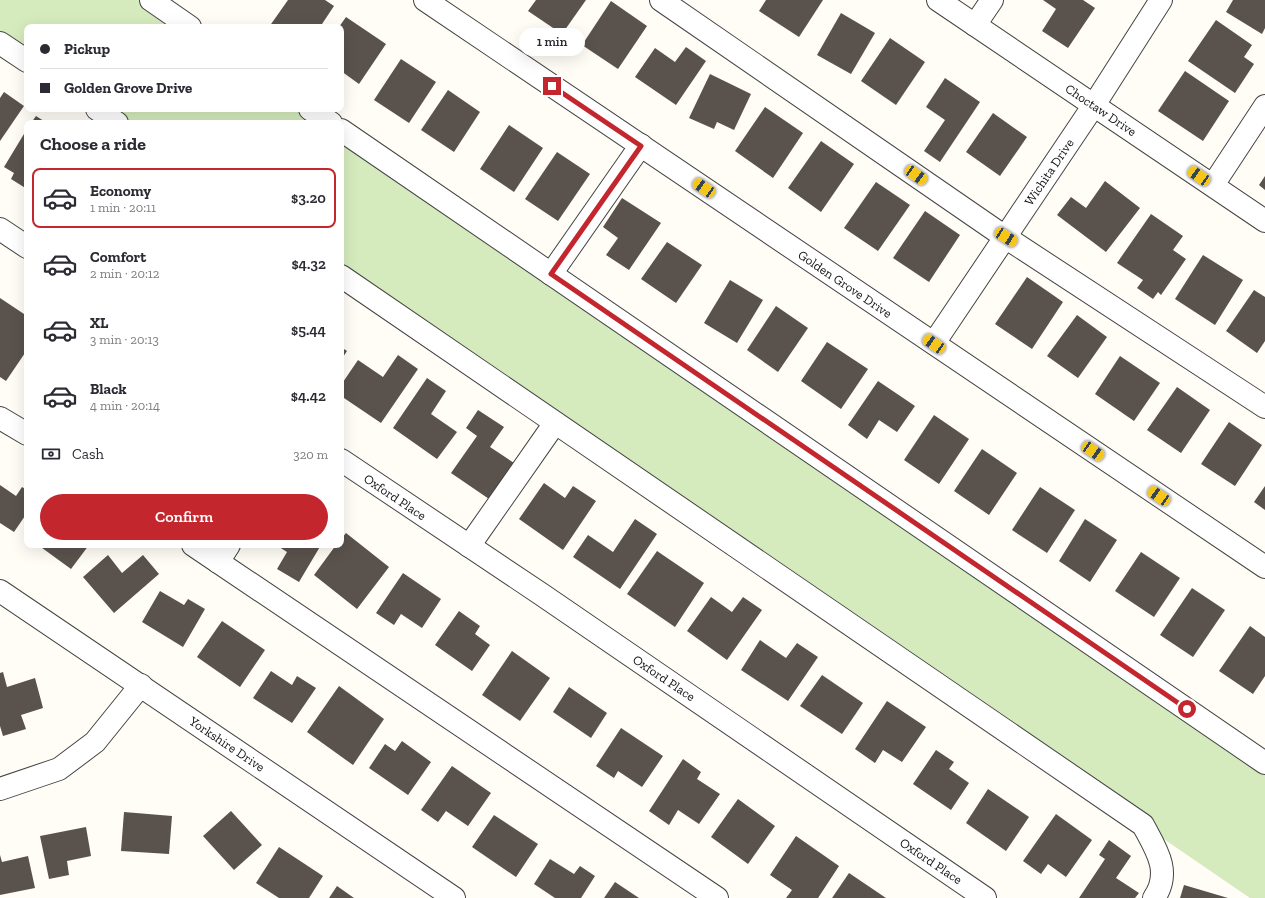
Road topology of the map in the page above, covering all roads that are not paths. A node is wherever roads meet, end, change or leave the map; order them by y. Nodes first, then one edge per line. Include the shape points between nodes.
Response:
1 (151, 0) edge
2 (425, 0) edge
3 (661, 0) edge
4 (938, 0) edge
5 (992, 0) edge
6 (1161, 0) edge
7 (186, 24) edge
8 (976, 25) junction
9 (0, 43) edge
10 (24, 59) edge
11 (1094, 105) junction
12 (1265, 106) edge
13 (101, 112) edge
14 (314, 112) edge
15 (113, 120) edge
16 (326, 120) edge
17 (344, 132) edge
18 (641, 146) junction
19 (1213, 185) junction
20 (1265, 221) edge
21 (0, 229) edge
22 (1006, 237) junction
23 (24, 245) edge
24 (551, 274) junction
25 (344, 278) edge
26 (934, 344) junction
27 (1265, 407) edge
28 (0, 418) edge
29 (555, 423) junction
30 (24, 432) edge
31 (344, 462) edge
32 (469, 546) junction
33 (205, 548) edge
34 (224, 553) edge
35 (1265, 567) edge
36 (2, 596) edge
37 (141, 686) junction
38 (1265, 763) edge
39 (0, 789) edge
40 (454, 898) edge
41 (717, 898) edge
42 (985, 898) edge
43 (1154, 898) edge

1 - 7 street
2 - 18 street, Golden Grove Drive
3 - 22 street
4 - 8 street, Choctaw Drive
5 - 8 street
6 - 11 street, Wichita Drive
8 - 11 street, Choctaw Drive
9 - 10 street
11 - 19 street, Choctaw Drive
11 - 22 street, Wichita Drive
12 - 19 street
13 - 15 street
14 - 16 street
17 - 24 street
18 - 24 street
18 - 26 street, Golden Grove Drive
19 - 20 street, Choctaw Drive
21 - 23 street
22 - 26 street, Wichita Drive
22 - 27 street
24 - 38 street
25 - 29 street
26 - 35 street, Golden Grove Drive
28 - 30 street
29 - 32 street
29 - 43 street via 1143,825 1163,869 1158,892
31 - 32 street, Oxford Place
32 - 42 street, Oxford Place
33 - 34 street
34 - 41 street
36 - 37 street, Yorkshire Drive
37 - 39 street via 95,742 59,769
37 - 40 street, Yorkshire Drive

